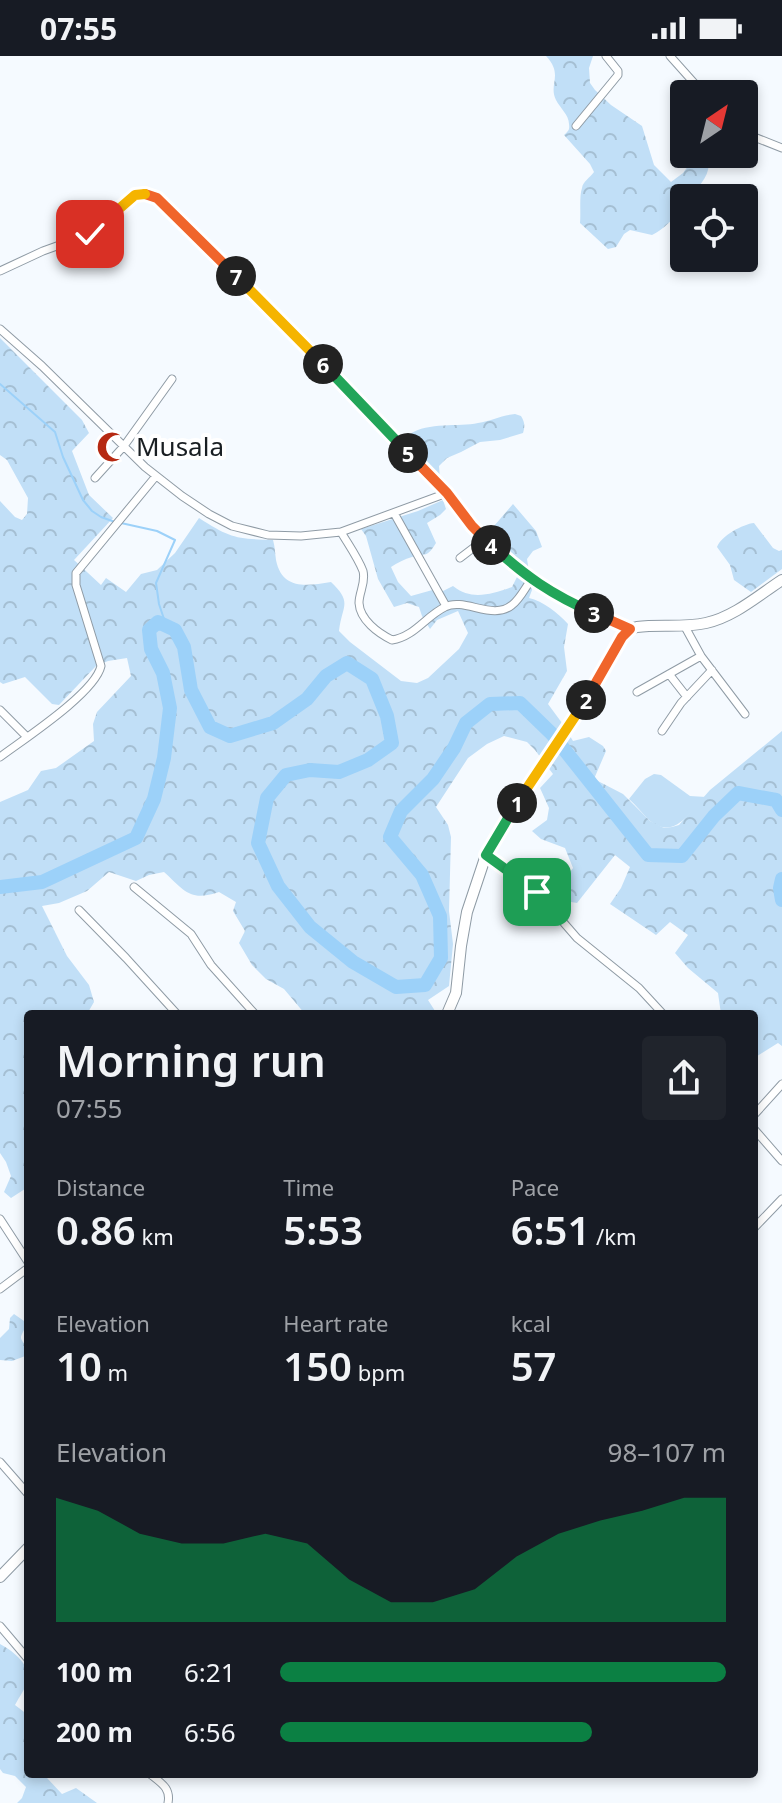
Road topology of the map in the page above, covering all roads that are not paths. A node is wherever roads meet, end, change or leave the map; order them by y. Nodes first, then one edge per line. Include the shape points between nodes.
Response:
1 (606, 56) edge
2 (670, 56) edge
3 (691, 80) edge
4 (576, 126) dead end
5 (758, 139) edge
6 (782, 148) edge
7 (0, 271) edge
8 (0, 329) edge
9 (172, 379) dead end
10 (124, 446) junction
11 (156, 476) junction
12 (95, 478) dead end
13 (447, 493) junction
14 (394, 513) junction
15 (341, 532) junction
16 (485, 539) junction
17 (460, 558) dead end
18 (531, 580) junction
19 (782, 580) edge
20 (446, 606) junction
21 (684, 625) junction
22 (630, 629) junction
23 (701, 656) junction
24 (712, 670) junction
25 (669, 674) junction
26 (637, 692) dead end
27 (687, 697) junction
28 (0, 710) edge
29 (745, 714) dead end
30 (662, 731) dead end
31 (27, 737) junction
32 (0, 757) edge
33 (486, 855) junction
34 (134, 887) dead end
35 (79, 910) dead end
36 (173, 1010) edge
37 (251, 1010) edge
38 (449, 1010) edge
39 (660, 1010) edge
40 (782, 1084) edge
41 (758, 1111) edge
42 (758, 1134) edge
43 (782, 1161) edge
44 (782, 1199) edge
45 (0, 1219) edge
46 (758, 1224) edge
47 (24, 1258) edge
48 (24, 1268) edge
49 (0, 1289) edge
50 (0, 1462) edge
51 (24, 1489) edge
52 (24, 1552) edge
53 (0, 1577) edge
54 (0, 1626) edge
55 (24, 1654) edge
56 (155, 1778) edge
57 (168, 1803) edge

1 - 4 street via 618,75
2 - 3 street
5 - 6 street
7 - 13 street via 90,234 135,195 157,198
8 - 10 street
9 - 10 street
10 - 11 street
10 - 12 street
11 - 15 street via 232,526 268,535
11 - 31 street via 76,573 101,669 84,693
13 - 14 street
13 - 16 street
14 - 15 street
14 - 20 street
15 - 20 street via 362,569 362,614 386,637 404,637
16 - 17 street
16 - 18 street
18 - 20 street via 508,608
18 - 22 street
19 - 21 main road via 726,616
21 - 22 main road
21 - 23 street
22 - 33 main road
23 - 24 street
23 - 25 street
24 - 27 street
24 - 29 street
25 - 26 street
25 - 27 street
27 - 30 street
28 - 31 street
31 - 32 street
33 - 38 main road via 467,912 456,993
33 - 39 street via 537,892 577,938
34 - 37 street via 191,934
35 - 36 street
40 - 41 street
42 - 43 street
44 - 46 street
45 - 47 street
48 - 49 street
50 - 51 street
52 - 53 main road
54 - 55 street
56 - 57 street via 167,1789

